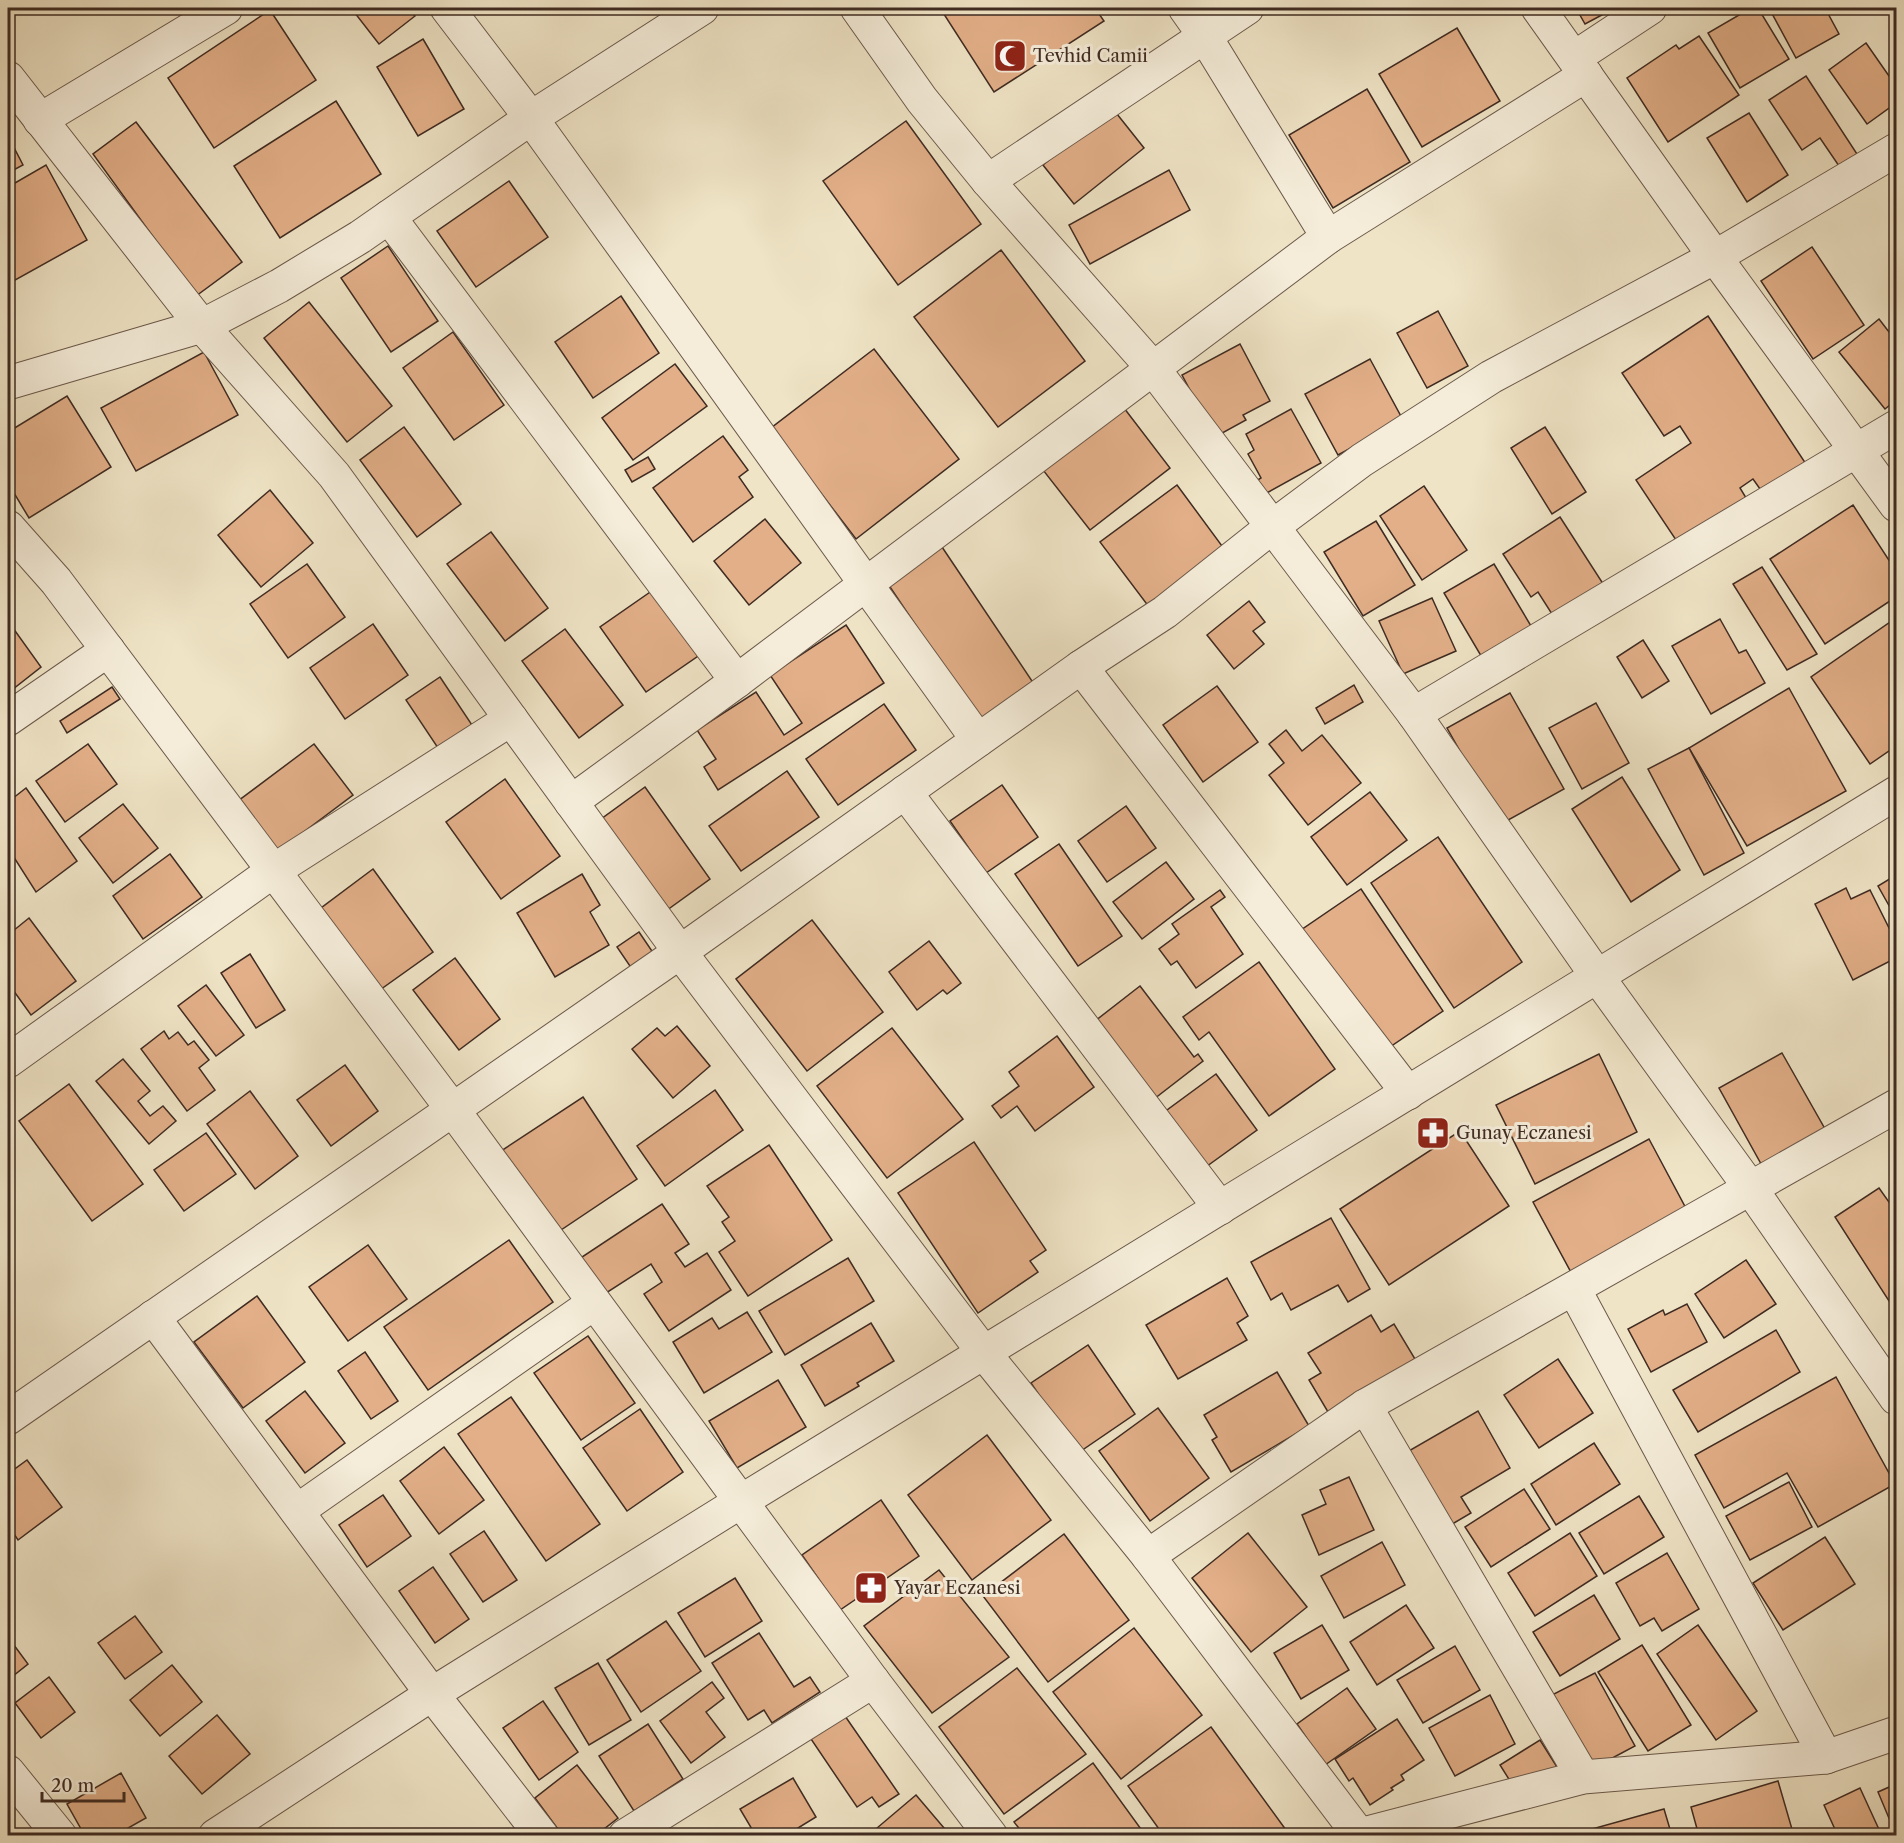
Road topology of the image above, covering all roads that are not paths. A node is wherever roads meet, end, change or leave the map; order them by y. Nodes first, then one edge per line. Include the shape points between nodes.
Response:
1 (226, 8) edge
2 (447, 8) edge
3 (702, 8) edge
4 (858, 8) edge
5 (1185, 8) edge
6 (1247, 8) edge
7 (1538, 8) edge
8 (1650, 8) edge
9 (1204, 35) junction
10 (1580, 67) junction
11 (8, 78) edge
12 (531, 118) junction
13 (40, 120) junction
14 (1896, 150) edge
15 (988, 181) junction
16 (389, 217) junction
17 (1328, 237) junction
18 (1715, 257) junction
19 (202, 326) junction
20 (1152, 367) junction
21 (8, 383) edge
22 (1896, 428) edge
23 (1858, 452) junction
24 (1896, 505) edge
25 (1272, 527) junction
26 (8, 528) edge
27 (865, 584) junction
28 (108, 650) junction
29 (1081, 667) junction
30 (737, 681) junction
31 (1414, 714) junction
32 (8, 719) edge
33 (511, 719) junction
34 (978, 740) junction
35 (905, 792) junction
36 (1896, 793) edge
37 (571, 802) junction
38 (273, 871) junction
39 (680, 952) junction
40 (1597, 976) junction
41 (8, 1060) edge
42 (1408, 1093) junction
43 (1896, 1106) edge
44 (453, 1110) junction
45 (1751, 1188) junction
46 (1220, 1208) junction
47 (1574, 1289) junction
48 (594, 1303) junction
49 (153, 1317) junction
50 (984, 1353) junction
51 (1896, 1398) edge
52 (1365, 1406) junction
53 (8, 1418) edge
54 (740, 1502) junction
55 (297, 1511) junction
56 (1148, 1556) junction
57 (873, 1681) junction
58 (432, 1694) junction
59 (1896, 1733) edge
60 (1826, 1757) junction
61 (8, 1772) edge
62 (1583, 1777) junction
63 (1358, 1835) edge
64 (60, 1836) edge
65 (215, 1836) edge
66 (542, 1836) edge
67 (625, 1836) edge
68 (991, 1836) edge

1 - 13 street
2 - 12 street
3 - 12 street
4 - 15 street via 922,100
5 - 9 street
6 - 9 street
7 - 10 street
8 - 10 street
9 - 15 street
9 - 17 street
10 - 17 street
10 - 18 street
11 - 13 street
12 - 16 street
12 - 27 street
13 - 19 street
14 - 18 street
15 - 20 street
16 - 19 street via 279,286
16 - 30 street
17 - 20 street
18 - 23 street
18 - 25 street via 1491,377 1362,460
19 - 21 street
19 - 33 street via 334,475
20 - 25 street
20 - 27 street
22 - 23 street
23 - 24 street
23 - 31 street
25 - 29 street via 1165,612
25 - 31 street
26 - 28 street via 56,581
27 - 30 street
27 - 34 street
28 - 32 street
28 - 38 street
29 - 34 street
29 - 42 street
30 - 37 street
31 - 40 street
33 - 37 street
33 - 38 street
34 - 35 street
35 - 39 street
35 - 46 street
36 - 40 street
37 - 39 street
38 - 41 street
38 - 44 street
39 - 44 street
39 - 50 street
40 - 42 street
40 - 45 street
42 - 46 street
43 - 45 street
44 - 48 street
44 - 49 street
45 - 47 street
45 - 51 street
46 - 50 street
47 - 52 street
47 - 60 street
48 - 54 street
48 - 55 street
49 - 53 street
49 - 55 street
50 - 54 street
50 - 56 street
52 - 56 street
52 - 62 street
54 - 57 street
54 - 58 street
55 - 58 street
56 - 63 street
57 - 67 street
57 - 68 street
58 - 65 street
58 - 66 street
59 - 60 street
60 - 62 street
61 - 64 street
62 - 63 street

